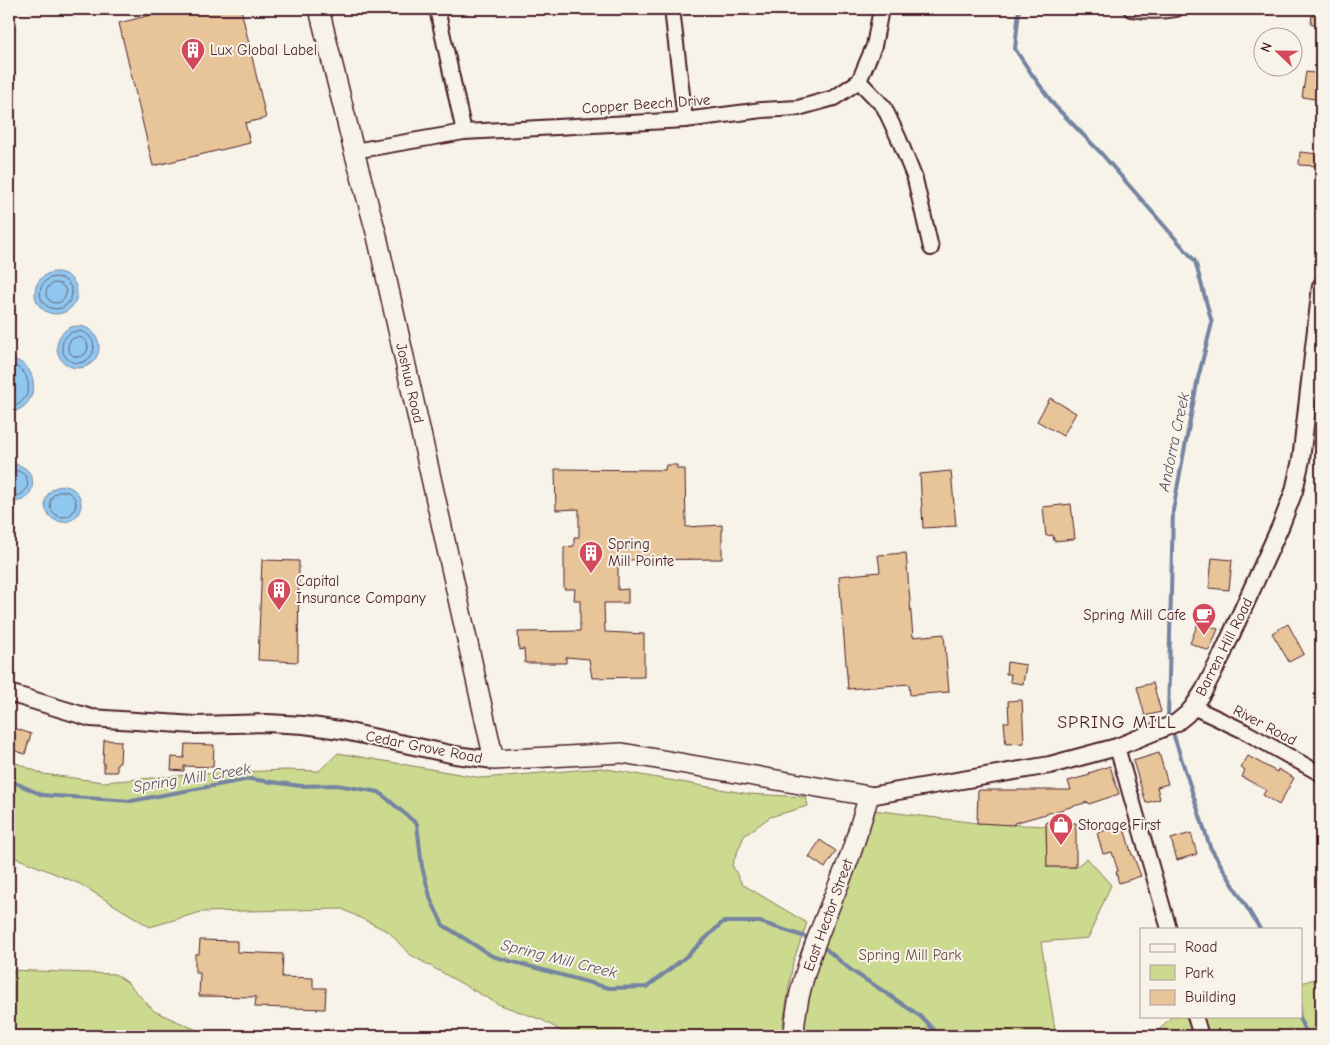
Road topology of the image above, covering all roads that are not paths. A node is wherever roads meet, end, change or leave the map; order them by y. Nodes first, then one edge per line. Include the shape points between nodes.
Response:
1 (319, 9) edge
2 (437, 9) edge
3 (672, 9) edge
4 (881, 9) edge
5 (1131, 9) edge
6 (1176, 9) edge
7 (859, 81) junction
8 (685, 120) junction
9 (464, 132) junction
10 (354, 151) junction
11 (931, 248) dead end
12 (1321, 286) edge
13 (9, 693) edge
14 (1193, 707) junction
15 (1117, 746) junction
16 (494, 760) junction
17 (1321, 774) edge
18 (869, 796) junction
19 (1169, 928) edge
20 (1196, 1018) edge
21 (794, 1036) edge
22 (1201, 1036) edge

1 - 10 main road, Joshua Road
2 - 9 street
3 - 8 street
4 - 7 street via 874,46
5 - 6 street
7 - 8 street, Copper Beech Drive via 834,98 798,108
7 - 11 street via 884,107 900,139 915,179
8 - 9 street, Copper Beech Drive
9 - 10 street, Copper Beech Drive
10 - 16 main road, Joshua Road via 377,236
12 - 14 street, Barren Hill Road via 1301,460 1294,491 1214,673
13 - 16 street, Cedar Grove Road via 91,718 195,725 304,725
14 - 15 street, Barren Hill Road via 1176,723
14 - 17 street, River Road
15 - 18 street, Barren Hill Road via 1050,765
15 - 19 street
16 - 18 main road, Cedar Grove Road via 622,753
18 - 21 main road, East Hector Street via 807,967
20 - 22 street

